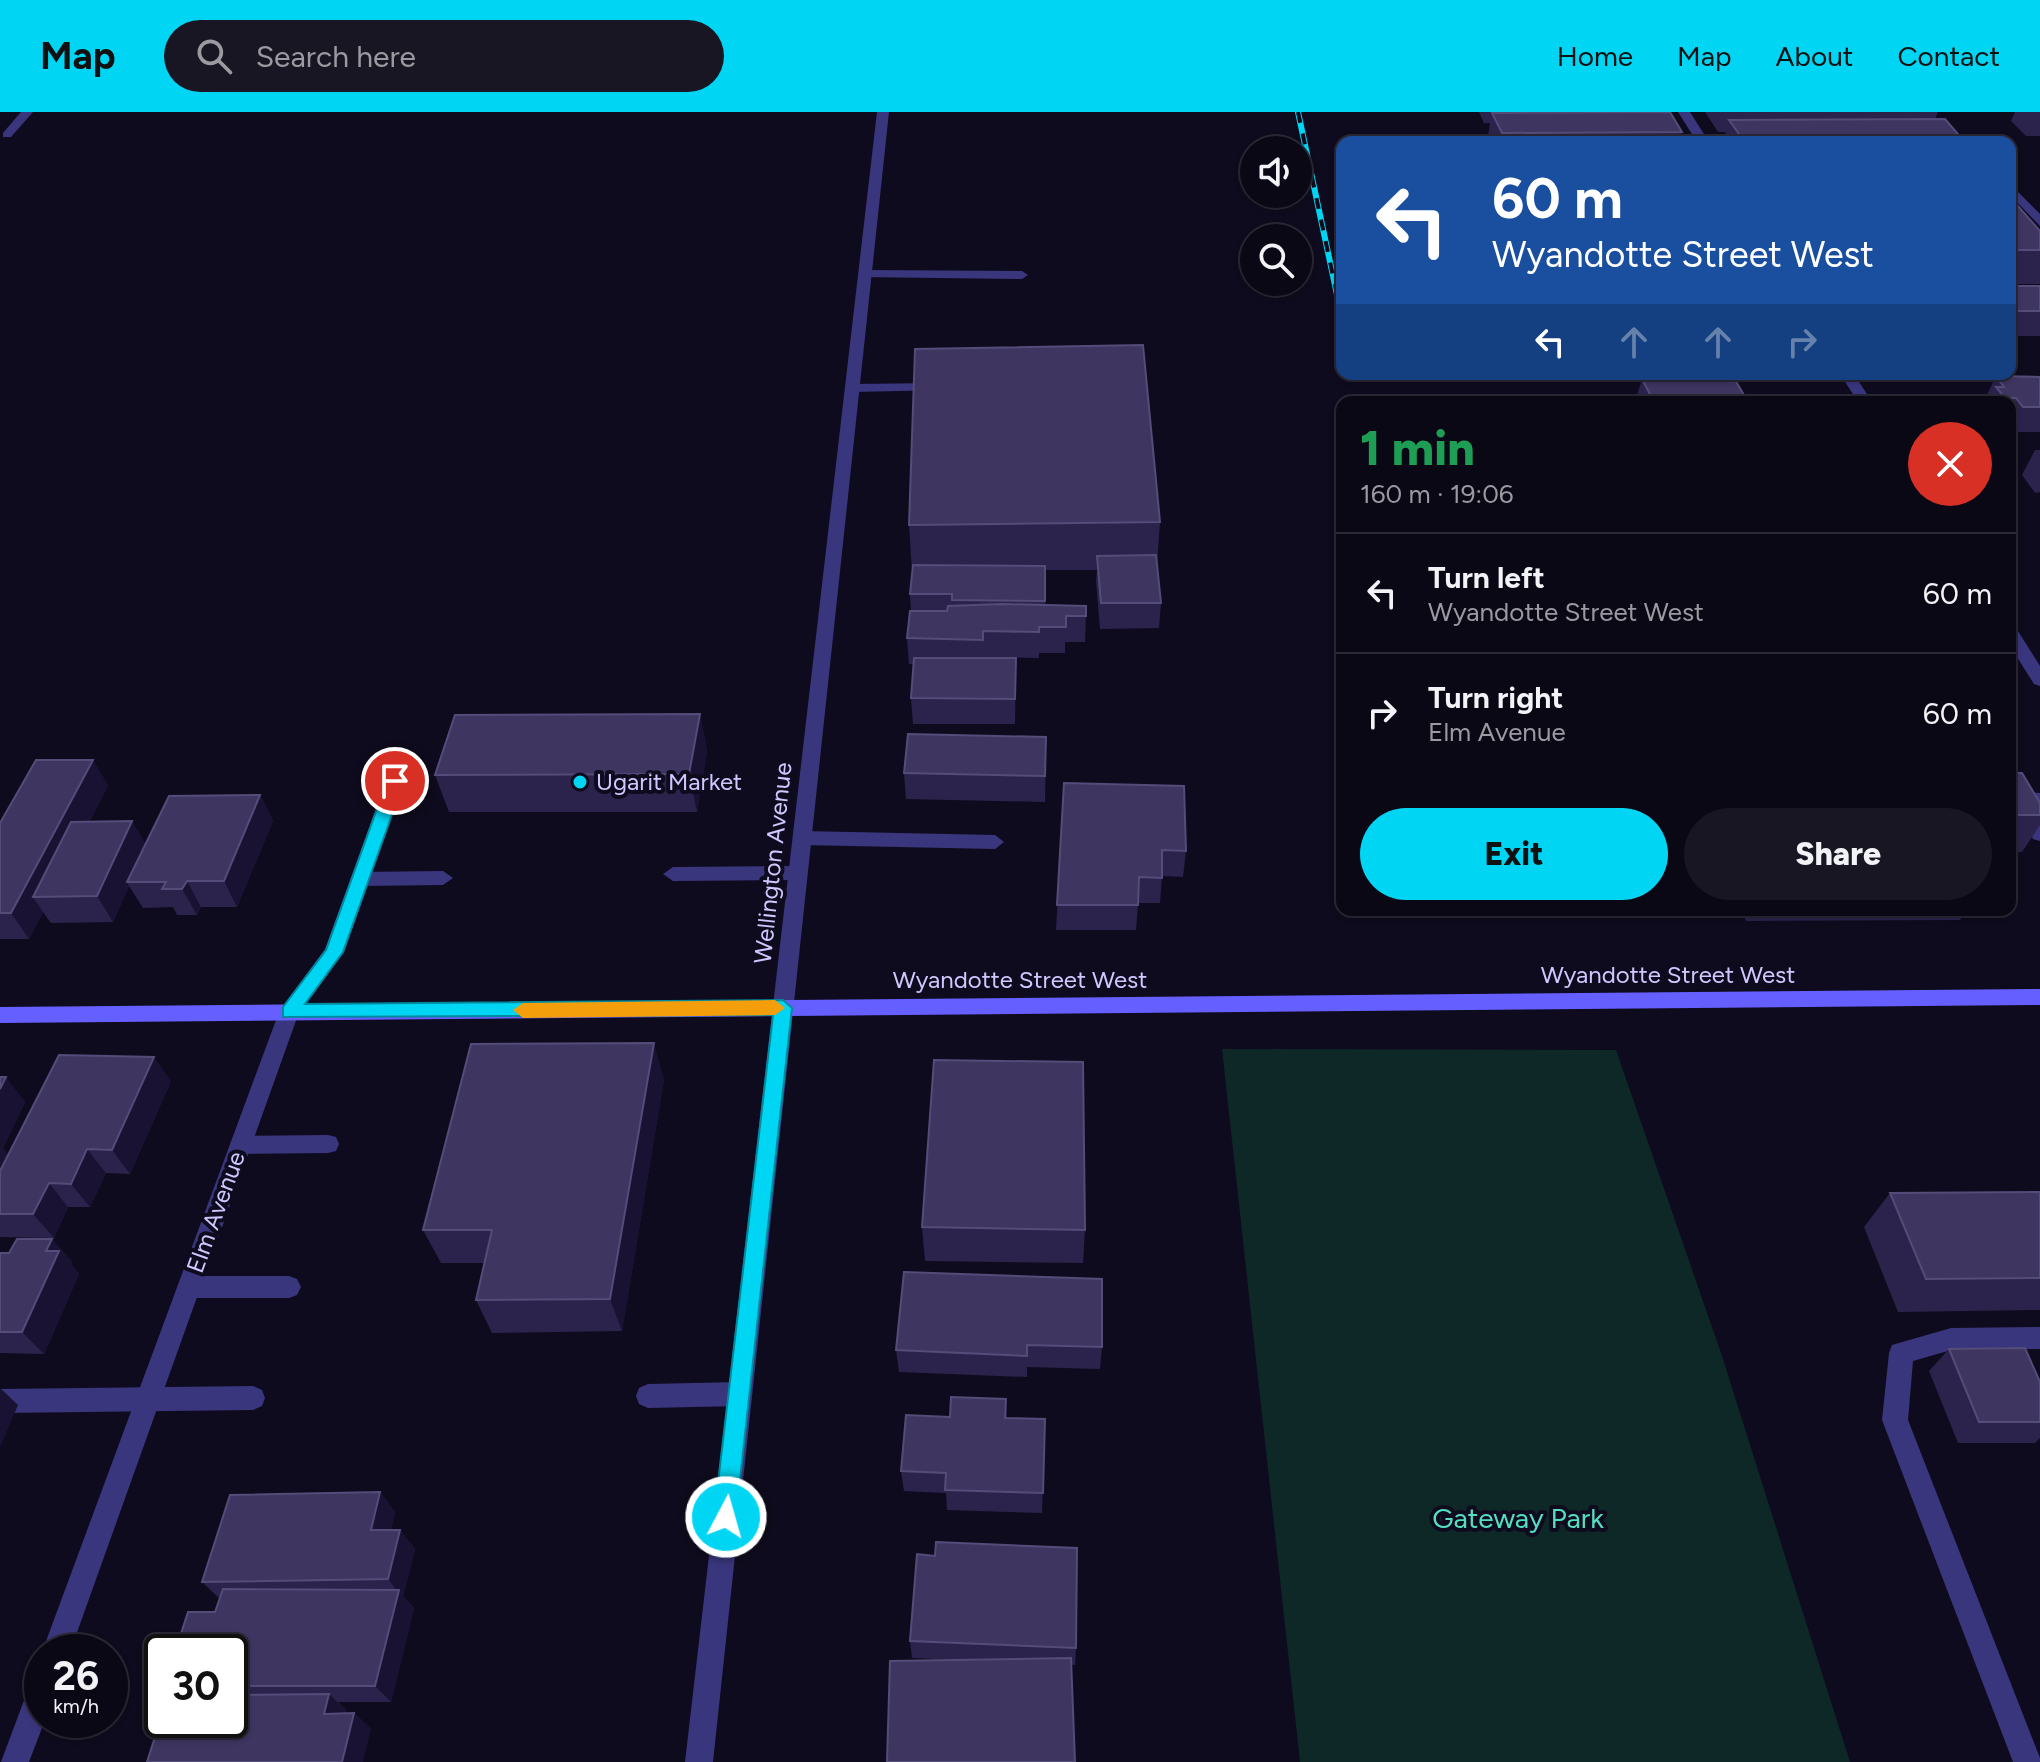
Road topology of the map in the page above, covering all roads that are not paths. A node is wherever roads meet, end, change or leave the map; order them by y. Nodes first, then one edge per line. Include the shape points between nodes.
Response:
1 (27, 112) edge
2 (883, 112) edge
3 (1684, 112) edge
4 (7, 135) dead end
5 (1699, 136) edge
6 (2016, 195) edge
7 (2040, 222) edge
8 (864, 274) junction
9 (1022, 275) dead end
10 (964, 386) edge
11 (852, 388) junction
12 (2016, 642) edge
13 (2040, 680) edge
14 (395, 781) dead end
15 (2040, 799) edge
16 (2040, 834) edge
17 (802, 838) junction
18 (995, 842) dead end
19 (798, 873) junction
20 (673, 874) dead end
21 (443, 878) dead end
22 (360, 879) junction
23 (2040, 997) edge
24 (783, 1008) junction
25 (289, 1012) junction
26 (0, 1015) edge
27 (328, 1144) dead end
28 (241, 1145) junction
29 (189, 1287) junction
30 (289, 1287) dead end
31 (2040, 1338) edge
32 (740, 1394) junction
33 (648, 1396) dead end
34 (253, 1398) dead end
35 (148, 1399) junction
36 (0, 1401) edge
37 (63, 1634) edge
38 (24, 1738) edge
39 (15, 1762) edge
40 (699, 1762) edge
41 (2027, 1762) edge

1 - 4 street
2 - 8 street, Wellington Avenue
3 - 5 street
6 - 7 street
8 - 9 street
8 - 11 street, Wellington Avenue
10 - 11 street
11 - 17 street, Wellington Avenue
12 - 13 street
14 - 22 street, Elm Avenue
15 - 16 street via 2020,798
17 - 18 street
17 - 19 street, Wellington Avenue
19 - 20 street
19 - 24 street, Wellington Avenue
21 - 22 street
22 - 25 street, Elm Avenue via 334,952
23 - 24 main road, Wyandotte Street West
24 - 25 main road, Wyandotte Street West
24 - 32 street, Wellington Avenue
25 - 26 main road, Wyandotte Street West
25 - 28 street, Elm Avenue
27 - 28 street
28 - 29 street, Elm Avenue
29 - 30 street
29 - 35 street, Elm Avenue
31 - 41 street via 1951,1339 1901,1353 1895,1420
32 - 33 street
32 - 40 street, Wellington Avenue
34 - 35 street
35 - 36 street
35 - 37 street, Elm Avenue
38 - 39 street

